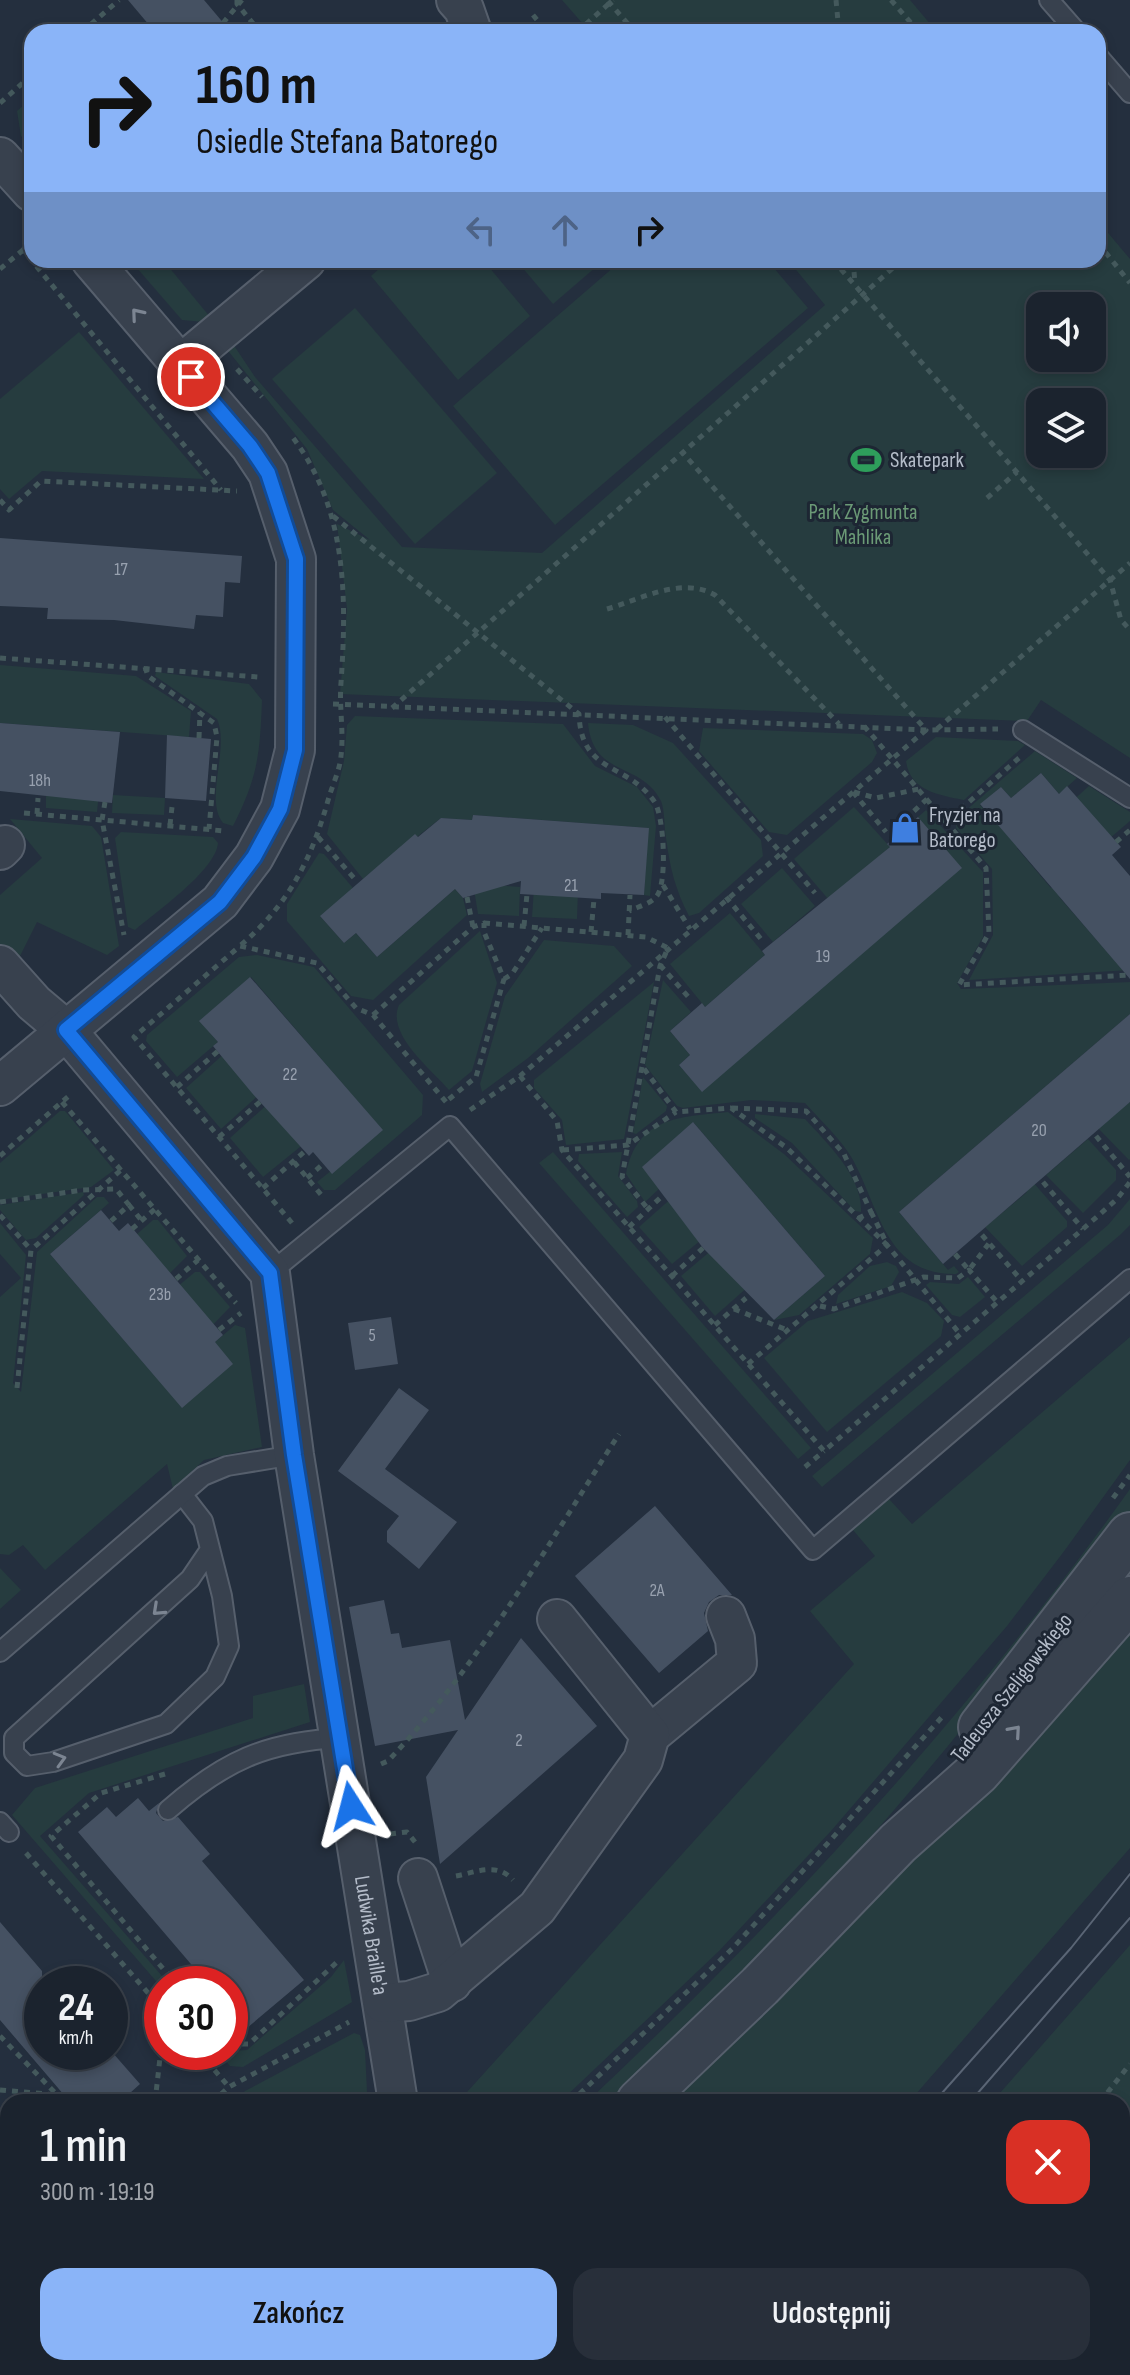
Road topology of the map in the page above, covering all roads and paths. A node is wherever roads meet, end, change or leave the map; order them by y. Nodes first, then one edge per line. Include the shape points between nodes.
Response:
1 (119, 0) edge
2 (456, 0) edge
3 (836, 0) edge
4 (891, 0) edge
5 (1049, 0) edge
6 (239, 1) edge
7 (610, 1) edge
8 (533, 15) dead end
9 (223, 23) dead end
10 (91, 24) edge
11 (255, 24) edge
12 (469, 24) edge
13 (540, 24) edge
14 (586, 24) edge
15 (629, 24) edge
16 (838, 24) edge
17 (912, 24) edge
18 (1070, 24) edge
19 (1106, 65) edge
20 (24, 82) edge
21 (1130, 93) edge
22 (0, 103) edge
23 (0, 157) edge
24 (24, 183) edge
25 (23, 250) edge
26 (1106, 253) edge
27 (38, 268) edge
28 (98, 268) edge
29 (296, 268) edge
30 (840, 268) edge
31 (854, 268) edge
32 (893, 268) edge
33 (0, 269) edge
34 (1130, 283) edge
35 (855, 285) junction
36 (863, 295) junction
37 (180, 365) junction
38 (683, 453) junction
39 (1017, 472) junction
40 (221, 490) junction
41 (250, 497) dead end
42 (987, 498) dead end
43 (0, 500) edge
44 (333, 516) dead end
45 (1130, 563) edge
46 (1110, 580) junction
47 (607, 609) dead end
48 (1130, 630) edge
49 (479, 634) junction
50 (0, 658) edge
51 (145, 667) junction
52 (296, 697) junction
53 (392, 708) junction
54 (200, 711) junction
55 (579, 714) junction
56 (665, 717) junction
57 (840, 725) junction
58 (863, 725) junction
59 (937, 729) junction
60 (926, 730) junction
61 (1023, 730) joint
62 (199, 738) dead end
63 (1041, 739) junction
64 (893, 759) junction
65 (919, 789) junction
66 (853, 792) junction
67 (38, 798) dead end
68 (1130, 798) edge
69 (927, 799) junction
70 (105, 802) dead end
71 (172, 807) dead end
72 (37, 814) junction
73 (102, 820) junction
74 (946, 822) junction
75 (170, 825) junction
76 (905, 828) dead end
77 (209, 829) junction
78 (1130, 830) edge
79 (886, 832) dead end
80 (235, 833) dead end
81 (7, 836) edge
82 (318, 837) dead end
83 (1116, 842) dead end
84 (780, 853) junction
85 (354, 878) dead end
86 (663, 885) junction
87 (815, 893) dead end
88 (527, 894) dead end
89 (630, 895) dead end
90 (467, 897) dead end
91 (726, 897) junction
92 (594, 899) dead end
93 (629, 911) junction
94 (484, 923) junction
95 (524, 926) junction
96 (473, 927) junction
97 (542, 928) junction
98 (690, 929) junction
99 (591, 932) junction
100 (628, 935) junction
101 (761, 939) dead end
102 (127, 946) dead end
103 (668, 948) junction
104 (655, 960) junction
105 (0, 965) edge
106 (660, 966) junction
107 (1130, 975) edge
108 (504, 979) junction
109 (691, 1000) dead end
110 (373, 1015) junction
111 (66, 1030) junction
112 (218, 1051) dead end
113 (642, 1066) junction
114 (520, 1076) junction
115 (0, 1086) edge
116 (177, 1087) junction
117 (261, 1101) dead end
118 (62, 1102) dead end
119 (446, 1102) junction
120 (731, 1108) junction
121 (673, 1111) junction
122 (435, 1112) dead end
123 (455, 1122) junction
124 (1096, 1136) dead end
125 (219, 1137) junction
126 (628, 1145) junction
127 (562, 1150) junction
128 (305, 1151) dead end
129 (323, 1164) dead end
130 (121, 1170) junction
131 (307, 1178) dead end
132 (1130, 1179) edge
133 (1043, 1182) dead end
134 (263, 1188) junction
135 (96, 1192) junction
136 (660, 1198) dead end
137 (0, 1202) edge
138 (129, 1205) junction
139 (155, 1209) junction
140 (648, 1209) junction
141 (871, 1212) junction
142 (0, 1215) edge
143 (857, 1219) junction
144 (111, 1221) dead end
145 (142, 1221) junction
146 (629, 1227) junction
147 (296, 1228) dead end
148 (132, 1229) dead end
149 (1083, 1229) junction
150 (982, 1235) dead end
151 (990, 1242) junction
152 (887, 1245) junction
153 (703, 1248) dead end
154 (31, 1250) junction
155 (955, 1254) dead end
156 (198, 1260) junction
157 (969, 1270) junction
158 (270, 1273) junction
159 (672, 1276) junction
160 (176, 1279) dead end
161 (1130, 1279) edge
162 (915, 1281) junction
163 (1022, 1281) junction
164 (746, 1298) dead end
165 (997, 1302) junction
166 (819, 1305) junction
167 (734, 1309) junction
168 (715, 1325) junction
169 (219, 1330) dead end
170 (787, 1330) junction
171 (960, 1334) junction
172 (748, 1364) junction
173 (17, 1388) dead end
174 (619, 1434) dead end
175 (824, 1451) junction
176 (294, 1455) junction
177 (805, 1467) dead end
178 (1130, 1475) edge
179 (182, 1494) junction
180 (1118, 1523) edge
181 (209, 1551) junction
182 (1130, 1599) edge
183 (726, 1616) dead end
184 (557, 1619) dead end
185 (0, 1652) edge
186 (951, 1707) dead end
187 (650, 1735) junction
188 (340, 1738) junction
189 (214, 1774) junction
190 (347, 1778) junction
191 (168, 1810) dead end
192 (4, 1827) edge
193 (381, 1834) dead end
194 (898, 1843) junction
195 (427, 1867) junction
196 (537, 1908) junction
197 (338, 1958) dead end
198 (161, 1966) edge
199 (452, 1982) junction
200 (144, 1988) edge
201 (383, 2003) junction
202 (0, 2036) edge
203 (248, 2044) edge
204 (1130, 2064) edge
205 (159, 2070) edge
206 (214, 2070) edge
207 (229, 2087) junction
208 (0, 2090) edge
209 (46, 2094) edge
210 (57, 2094) edge
211 (156, 2094) edge
212 (221, 2094) edge
213 (397, 2094) edge
214 (579, 2094) edge
215 (647, 2094) edge
216 (1106, 2094) edge

1 - 10 path
2 - 12 street
3 - 16 path
4 - 17 path
5 - 18 lane
6 - 9 path
6 - 11 path
7 - 14 path
7 - 15 path
8 - 13 path
19 - 21 lane
20 - 22 path
23 - 24 street
25 - 33 path
26 - 34 path
27 - 40 path
37 -> 28 street
29 - 37 street
30 - 35 path
31 - 35 path
32 - 36 path
35 - 36 path
36 - 38 path
36 - 39 path
37 - 52 street via 250,446 268,473 286,522 296,559
38 - 49 path
38 - 60 path
39 - 42 path
39 - 46 path
40 - 41 path
40 - 43 path via 41,481 9,510
44 - 49 path
45 - 46 path
46 - 48 path via 1121,620
46 - 59 path
47 - 57 path via 679,587 705,589
49 - 53 path
49 - 55 path
50 - 51 path
51 - 52 path via 251,674
51 - 54 path via 148,676
52 - 53 path
52 - 111 street via 295,750 280,809 254,857 220,902
53 - 55 path
54 - 62 path
54 - 77 path via 214,723 217,737
55 - 56 path
55 - 86 path via 579,732 596,760 639,783 657,804
56 - 57 path
56 - 84 path
57 - 58 path
58 - 60 path
58 - 64 path
59 - 60 path
59 - 61 path
60 - 64 path
61 - 63 lane
63 - 68 lane
63 - 74 path
64 - 65 path
64 - 66 path
65 - 66 path via 876,798
65 - 69 path
66 - 79 path
66 - 84 path
67 - 72 path
69 - 74 path
69 - 76 path via 901,823
70 - 73 path
71 - 75 path
72 - 73 path
72 - 81 path
73 - 75 path
73 - 102 path
74 - 107 path via 986,868 989,933 959,985
75 - 77 path
77 - 80 path
78 - 83 path
82 - 85 path
84 - 87 path
84 - 91 path
86 - 93 path via 655,899
86 - 98 path
88 - 95 path
89 - 93 path
90 - 96 path
91 - 98 path
91 - 101 path
92 - 99 path
93 - 100 path
94 - 95 path
94 - 96 path
94 - 108 path
95 - 97 path
96 - 110 path
97 - 99 path
97 - 108 path
98 - 103 path
99 - 100 path
100 - 103 path
103 - 104 path
103 - 106 path
104 - 106 path
104 - 114 path
105 - 111 street
106 - 109 path
106 - 113 path
108 - 119 path via 476,1077
110 - 116 path via 356,1008 317,963 240,946 134,1037
110 - 119 path
111 - 115 street
111 - 158 street
112 - 116 path
113 - 121 path
113 - 126 path
114 - 123 path
114 - 127 path via 557,1121
116 - 125 path
117 - 125 path
118 - 130 path
119 - 122 path
119 - 123 path
120 - 121 path
120 - 141 path via 807,1109 844,1154
120 - 143 path via 787,1148
121 - 126 path
123 - 158 lane
123 - 161 lane via 813,1550
124 - 132 path
125 - 134 path
126 - 127 path
126 - 140 path via 622,1177
127 - 146 path
128 - 134 path
129 - 131 path
130 - 135 path
130 - 139 path
132 - 149 path via 1117,1199
133 - 149 path
134 - 147 path
135 - 137 path
135 - 138 path via 116,1189
135 - 154 path
136 - 140 path
138 - 144 path
138 - 145 path
139 - 145 path
139 - 156 path
140 - 146 path
141 - 143 path
141 - 152 path
142 - 154 path
143 - 152 path
145 - 148 path
146 - 159 path
149 - 163 path
150 - 151 path
151 - 157 path
151 - 163 path
152 - 162 path
152 - 166 path
153 - 159 path
154 - 173 path
155 - 157 path
156 - 160 path
156 - 169 path via 244,1312
157 - 162 path via 958,1278
157 - 165 path
158 - 176 street, Ludwika Braille'a
159 - 168 path
162 - 166 path via 834,1309
162 - 171 path
163 - 165 path
164 - 167 path
165 - 171 path
166 - 170 path
167 - 168 path
167 - 170 path
168 - 172 path
170 - 172 path
171 - 175 path
172 - 175 path
174 - 190 path via 433,1715 388,1761
175 - 177 path
176 - 179 lane via 214,1469
176 - 188 street, Ludwika Braille'a
178 - 180 path
179 - 181 lane via 203,1521
179 - 185 lane
180 - 194 street, Tadeusza Szeligowskiego
181 -> 181 lane via 179,1589 14,1738 14,1753 27,1766 166,1724 215,1677 229,1646
194 -> 182 street, Tadeusza Szeligowskiego via 978,1772
183 - 187 street via 737,1663
184 - 187 street
186 - 214 path via 732,1949
187 - 196 street via 643,1760
188 - 189 lane via 290,1741
188 - 190 street, Ludwika Braille'a
189 - 191 lane
189 - 198 path via 200,1764 101,1793 51,1836
190 - 201 street, Ludwika Braille'a
192 - 200 path
193 - 195 path via 407,1832
194 - 215 street, Tadeusza Szeligowskiego
195 - 196 path via 505,1871
195 - 199 street
196 - 199 street
197 - 203 path
199 - 201 street via 409,2001
201 - 207 path
201 - 213 street, Ludwika Braille'a
202 - 210 path
204 - 216 path
205 - 211 path
206 - 207 path
207 - 212 path
208 - 209 path

